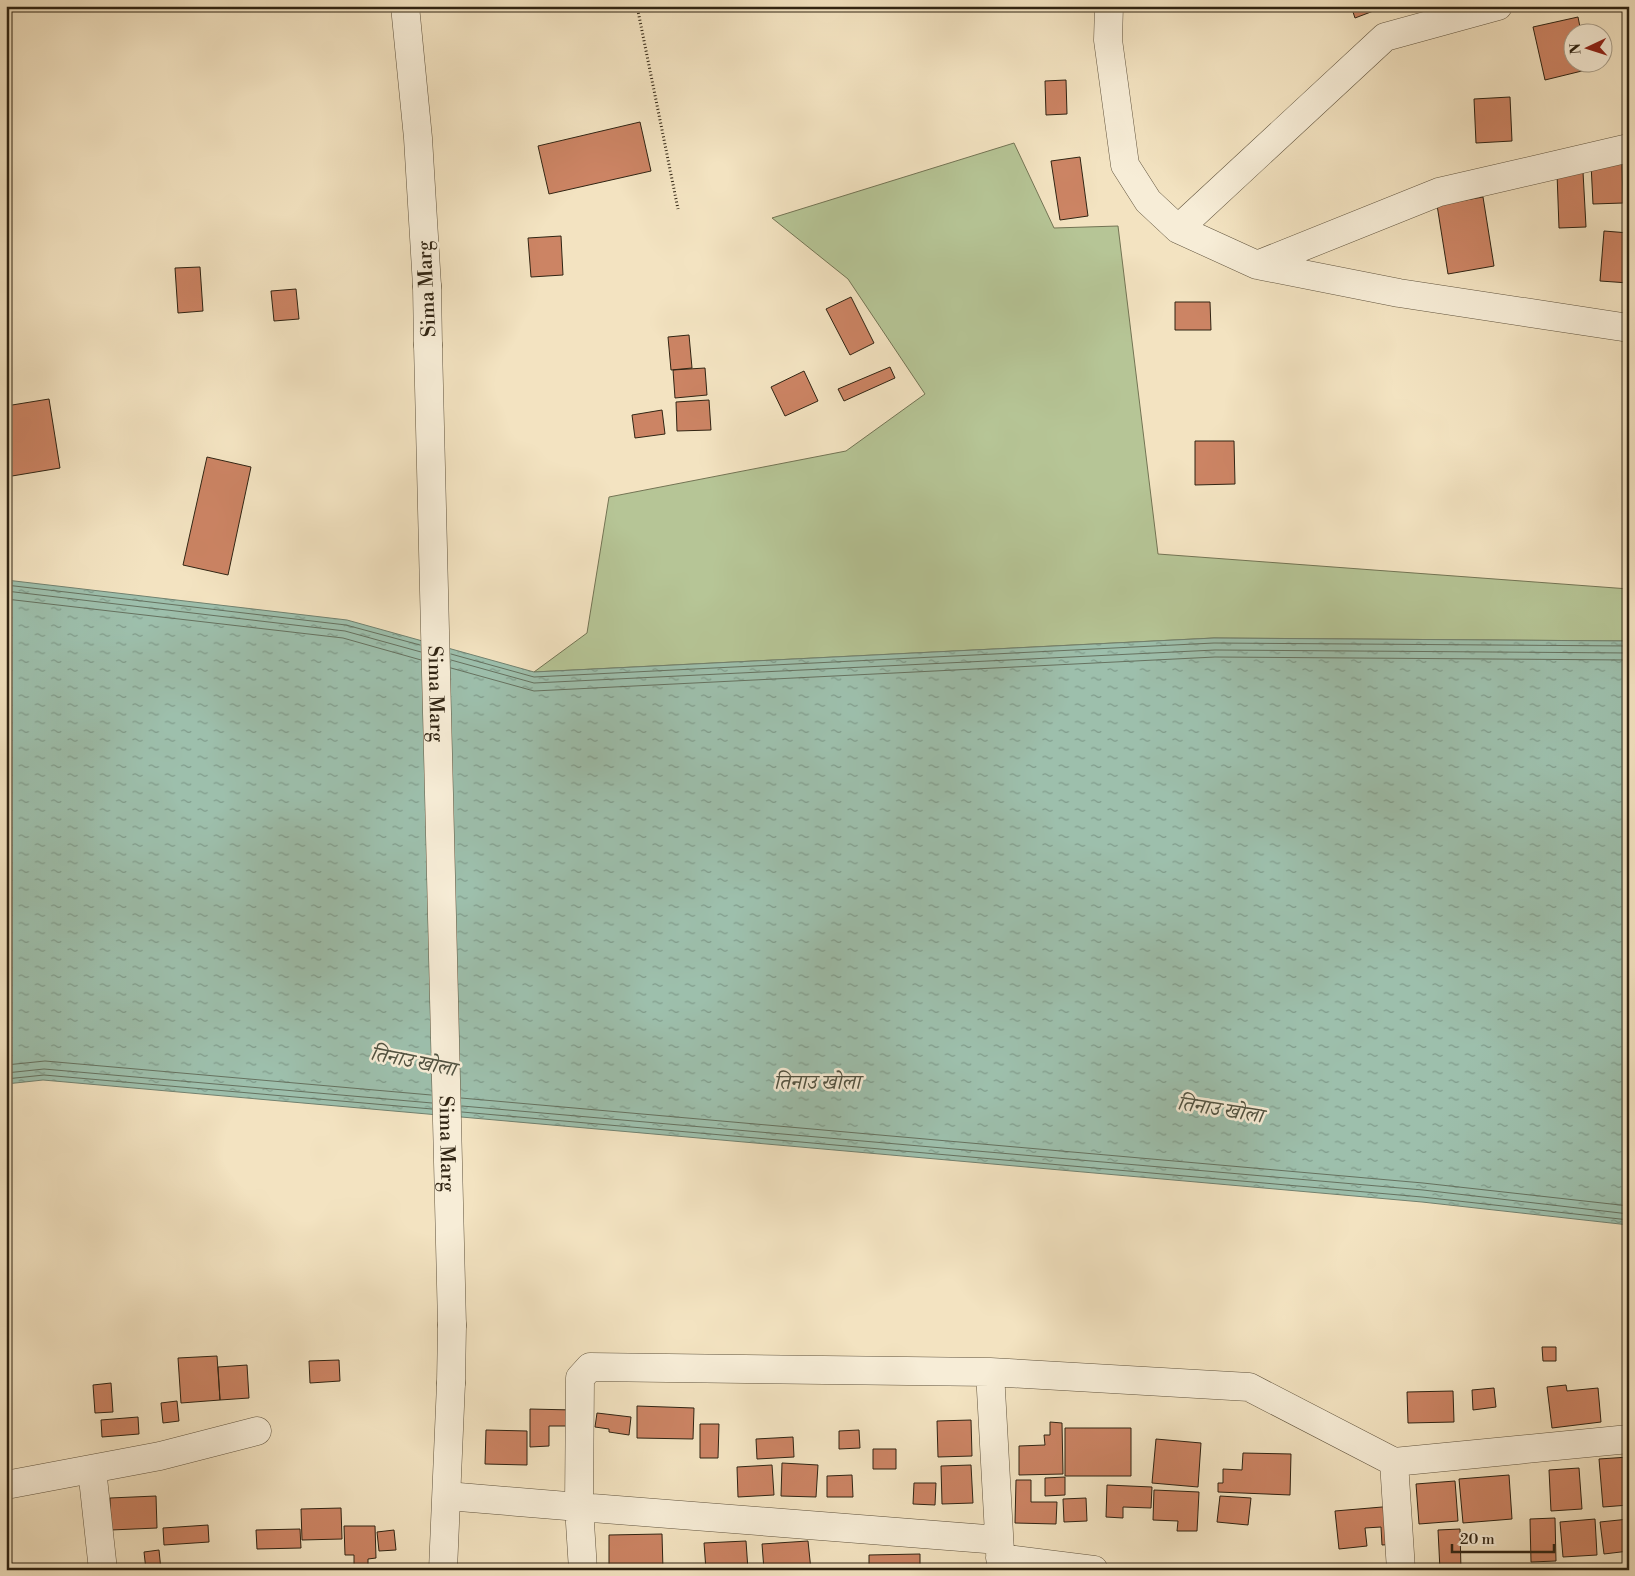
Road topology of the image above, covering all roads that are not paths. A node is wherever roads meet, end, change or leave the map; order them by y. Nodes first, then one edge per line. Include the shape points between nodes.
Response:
1 (406, 6) edge
2 (1109, 6) edge
3 (1498, 6) edge
4 (1629, 148) edge
5 (1178, 229) junction
6 (1257, 264) junction
7 (1622, 324) edge
8 (990, 1372) junction
9 (257, 1431) dead end
10 (1629, 1439) edge
11 (1394, 1462) junction
12 (92, 1469) junction
13 (6, 1485) edge
14 (446, 1496) junction
15 (579, 1507) junction
16 (1000, 1556) edge
17 (103, 1570) edge
18 (444, 1570) edge
19 (583, 1570) edge
20 (1094, 1570) edge
21 (1401, 1570) edge

1 - 14 street, Sima Marg via 418,138 428,345 452,1325
2 - 5 street via 1108,40 1125,165 1148,201
3 - 5 street via 1386,37
4 - 6 street via 1439,192
5 - 6 street
6 - 7 street via 1399,293
8 - 11 street via 1249,1387
8 - 15 street via 590,1367 580,1378
8 - 16 street
9 - 12 street via 160,1456
10 - 11 street
11 - 21 street
12 - 13 street
12 - 17 street
14 - 15 street
14 - 18 street, Sima Marg
15 - 16 street
15 - 19 street
16 - 20 street

